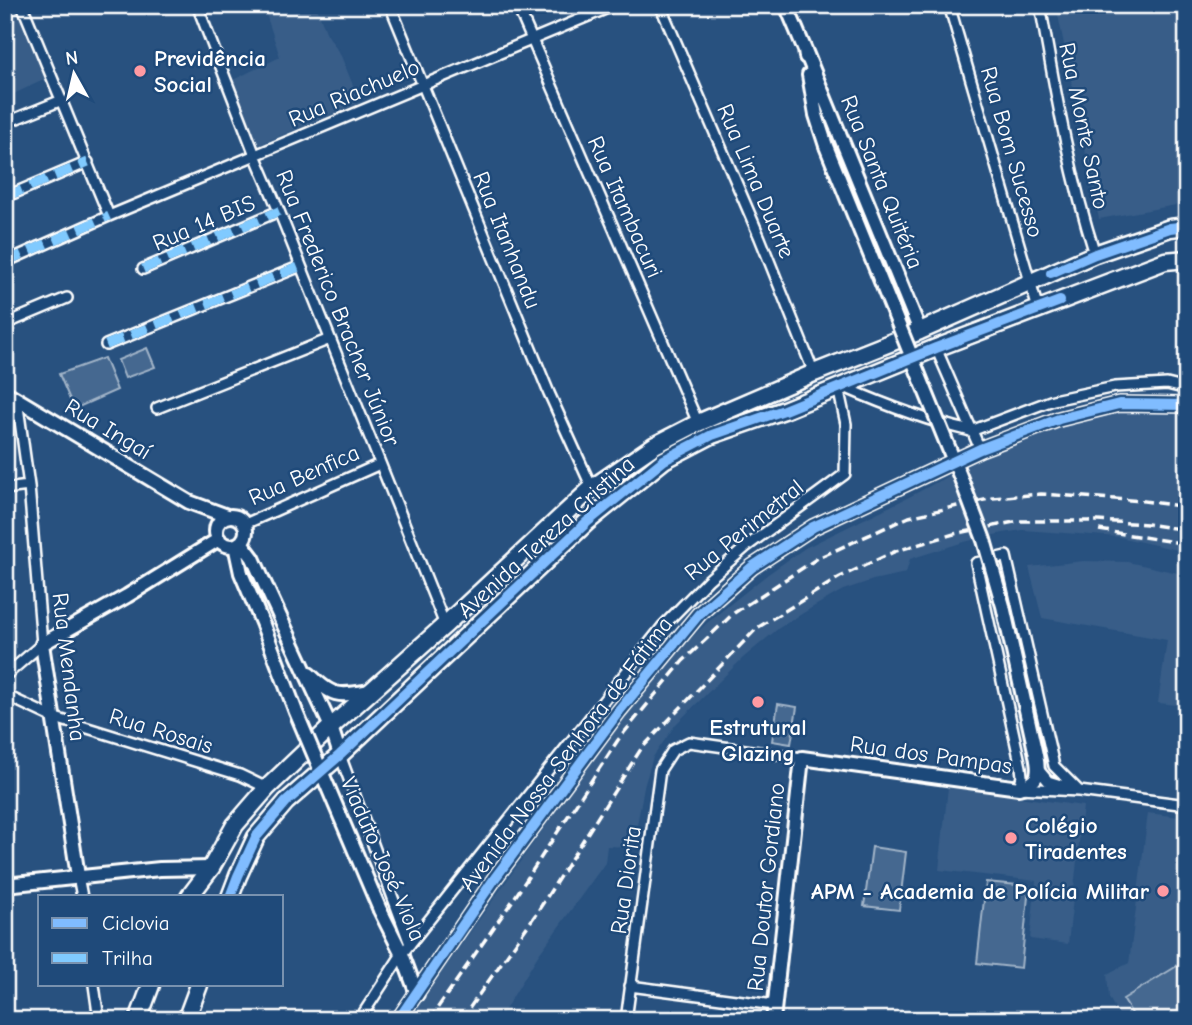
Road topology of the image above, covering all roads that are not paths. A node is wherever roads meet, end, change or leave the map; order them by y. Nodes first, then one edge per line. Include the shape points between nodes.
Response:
1 (22, 5) edge
2 (197, 5) edge
3 (390, 5) edge
4 (517, 5) edge
5 (615, 5) edge
6 (660, 5) edge
7 (786, 5) edge
8 (949, 5) edge
9 (1040, 5) edge
10 (531, 39) junction
11 (805, 50) junction
12 (422, 85) junction
13 (62, 100) junction
14 (5, 123) edge
15 (255, 155) junction
16 (88, 162) junction
17 (5, 197) edge
18 (279, 211) junction
19 (109, 216) junction
20 (1187, 226) edge
21 (1095, 254) junction
22 (1187, 259) edge
23 (5, 262) edge
24 (301, 266) junction
25 (143, 269) dead end
26 (1029, 283) junction
27 (67, 298) dead end
28 (1038, 309) junction
29 (5, 324) edge
30 (920, 331) junction
31 (330, 339) junction
32 (106, 345) dead end
33 (936, 348) junction
34 (814, 373) junction
35 (840, 386) junction
36 (1187, 389) edge
37 (11, 396) edge
38 (1187, 405) edge
39 (157, 408) dead end
40 (698, 423) junction
41 (971, 430) junction
42 (980, 449) junction
43 (380, 464) junction
44 (29, 486) junction
45 (592, 488) junction
46 (5, 489) edge
47 (190, 502) junction
48 (227, 516) junction
49 (245, 524) junction
50 (217, 534) junction
51 (238, 543) junction
52 (445, 625) junction
53 (42, 644) junction
54 (304, 669) junction
55 (5, 676) edge
56 (370, 691) junction
57 (5, 695) edge
58 (52, 717) junction
59 (331, 727) junction
60 (673, 750) joint
61 (340, 755) junction
62 (802, 758) junction
63 (1038, 769) junction
64 (267, 788) junction
65 (1019, 788) junction
66 (1079, 791) junction
67 (1187, 805) edge
68 (211, 868) junction
69 (78, 876) junction
70 (5, 885) edge
71 (82, 895) edge
72 (191, 895) edge
73 (231, 895) edge
74 (406, 949) junction
75 (94, 986) edge
76 (151, 986) edge
77 (199, 986) edge
78 (630, 986) junction
79 (417, 994) junction
80 (774, 1005) junction
81 (99, 1020) edge
82 (138, 1020) edge
83 (186, 1020) edge
84 (359, 1020) edge
85 (398, 1020) edge
86 (626, 1020) edge
87 (772, 1020) edge

1 - 13 street
2 - 15 street, Rua Frederico Bracher Júnior
3 - 12 street, Rua Itanhandu
4 - 10 street, Rua Itambacuri
5 - 10 street, Rua Riachuelo
6 - 34 street, Rua Lima Duarte
7 - 11 street, Rua Santa Quitéria
8 - 26 street, Rua Bom Sucesso
9 - 21 street, Rua Monte Santo via 1066,141
10 - 12 street, Rua Riachuelo
10 - 40 street, Rua Itambacuri
11 - 30 street, Rua Santa Quitéria
11 - 63 street, Rua Santa Quitéria, bridge via 826,146 984,540
12 - 15 street, Rua Riachuelo
12 - 45 street, Rua Itanhandu
13 - 14 street
13 - 16 street
15 - 18 street, Rua Frederico Bracher Júnior
15 - 19 street, Rua Riachuelo
16 - 17 street
16 - 19 street
18 - 24 street, Rua Frederico Bracher Júnior
18 - 25 street, Rua 14 BIS
19 - 23 street
20 - 21 highway, Avenida Tereza Cristina
21 - 26 highway, Avenida Tereza Cristina
22 - 28 highway, Avenida Tereza Cristina via 1165,261
24 - 31 street, Rua Frederico Bracher Júnior
24 - 32 street
26 - 28 street, Rua Bom Sucesso
26 - 30 highway, Avenida Tereza Cristina
27 - 29 street
28 - 33 highway, Avenida Tereza Cristina
30 - 34 highway, Avenida Tereza Cristina
31 - 39 street
31 - 43 street, Rua Frederico Bracher Júnior
33 - 35 highway, Avenida Tereza Cristina
33 - 41 street
34 - 40 highway, Avenida Tereza Cristina
35 - 41 street via 942,424
35 - 61 highway, Avenida Tereza Cristina via 712,436 664,460 587,522
35 - 74 street, Rua Perimetral via 846,424 845,474 747,546 662,627
36 - 41 street via 1167,384 1115,387 1053,400
37 - 44 street, Rua Mendanha
37 - 47 street, Rua Ingaí
38 - 42 street, Avenida Nossa Senhora de Fátima via 1119,404 1059,419
40 - 45 highway, Avenida Tereza Cristina via 655,445
41 - 42 street
42 - 79 street, Avenida Nossa Senhora de Fátima via 813,527 751,568 699,614 610,722 495,878
43 - 49 street, Rua Benfica
43 - 52 street, Rua Frederico Bracher Júnior
44 - 46 street
44 - 53 street, Rua Mendanha
45 - 52 highway, Avenida Tereza Cristina
47 - 48 street, Rua Ingaí
47 - 50 street, Rua Ingaí
48 - 49 street
48 - 50 street via 218,523
49 - 51 street via 246,534
50 - 51 street via 227,545
50 - 53 street via 127,596
51 - 54 street via 253,558
51 - 74 street, Viaduto José Viola, bridge via 241,573 296,712 380,910
52 - 56 highway, Avenida Tereza Cristina
53 - 55 street
53 - 58 street, Rua Mendanha
54 - 56 street via 332,693
54 - 59 street
56 - 59 highway, Avenida Tereza Cristina
57 - 58 street, Rua Rosais
58 - 64 street, Rua Rosais via 240,775
58 - 69 street, Rua Mendanha
59 - 61 street
59 - 64 highway, Avenida Tereza Cristina
60 - 62 street, Rua dos Pampas via 689,742
60 - 78 street, Rua Diorita via 660,770
61 - 73 highway, Avenida Tereza Cristina via 256,836
61 - 74 street
62 - 65 street, Rua dos Pampas
62 - 80 street, Rua Doutor Gordiano
63 - 65 street via 1035,780
63 - 66 street via 1048,781
64 - 68 highway, Avenida Tereza Cristina via 235,825
65 - 66 street, Rua dos Pampas
65 - 66 street via 1021,767 976,563 1006,556 1054,766
66 - 67 street, Rua dos Pampas
68 - 69 street
68 - 72 highway, Avenida Tereza Cristina
69 - 70 street
69 - 71 street, Rua Mendanha
74 - 79 street, Viaduto José Viola
74 - 84 street, Rua Perimetral
75 - 81 street
76 - 82 highway
77 - 83 highway
78 - 80 street
78 - 86 street, Rua Diorita
79 - 85 street, Avenida Nossa Senhora de Fátima
80 - 87 street, Rua Doutor Gordiano

